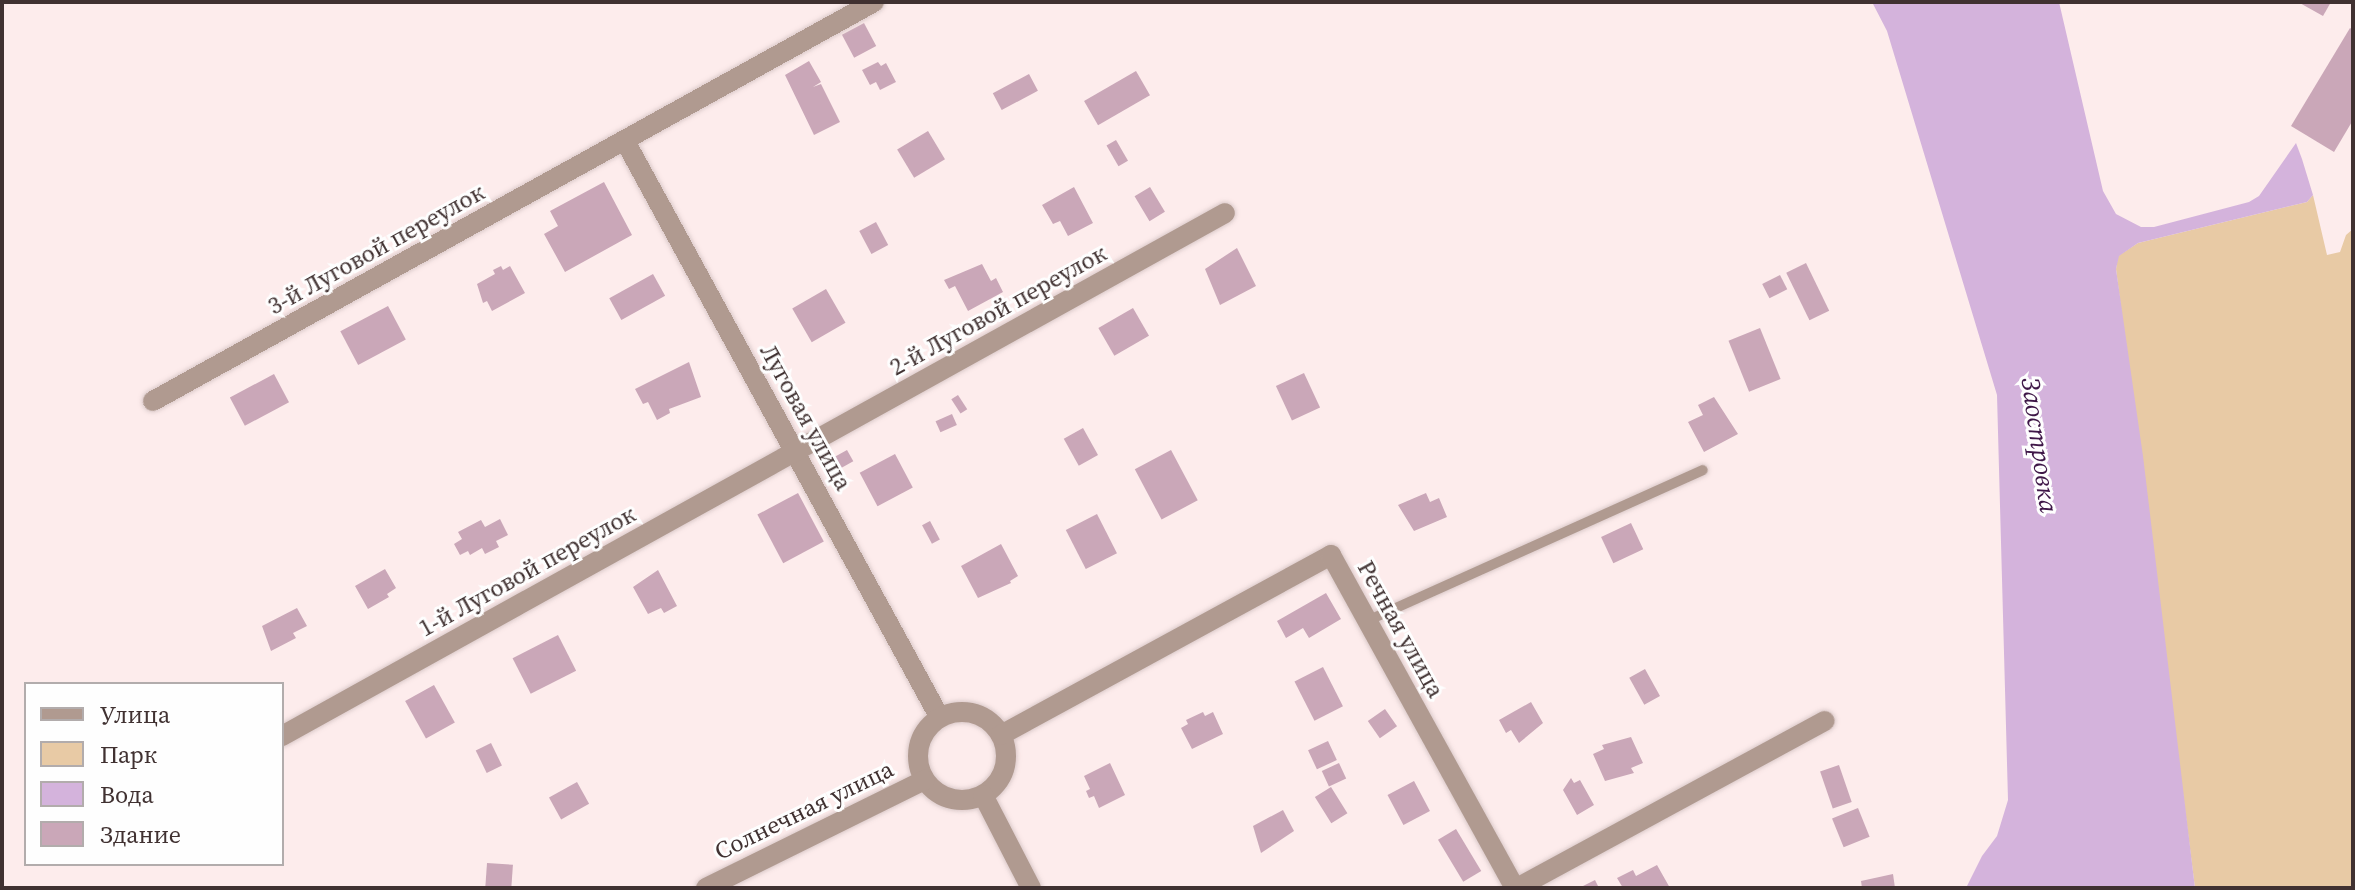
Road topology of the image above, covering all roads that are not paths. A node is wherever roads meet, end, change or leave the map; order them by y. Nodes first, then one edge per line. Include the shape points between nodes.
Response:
1 (874, 2) edge
2 (625, 141) junction
3 (1225, 213) dead end
4 (153, 401) dead end
5 (797, 452) junction
6 (1703, 470) dead end
7 (1365, 621) junction
8 (940, 718) junction
9 (1825, 721) dead end
10 (284, 735) edge
11 (1001, 735) junction
12 (925, 780) junction
13 (983, 795) junction
14 (706, 888) edge
15 (1031, 888) edge
16 (1516, 888) edge

1 - 2 street, 3-й Луговой переулок
2 - 4 street, 3-й Луговой переулок
2 - 5 street, Луговая улица
3 - 5 street, 2-й Луговой переулок
5 - 8 street, Луговая улица
5 - 10 street, 1-й Луговой переулок
6 - 7 lane
7 - 11 street, Речная улица via 1331,555
7 - 16 street, Речная улица
8 - 11 street via 967,713 992,724
8 - 12 street via 922,739 918,753
9 - 16 street
11 - 13 street via 1006,762 994,787
12 - 13 street via 951,799
12 - 14 street, Солнечная улица
13 - 15 street

